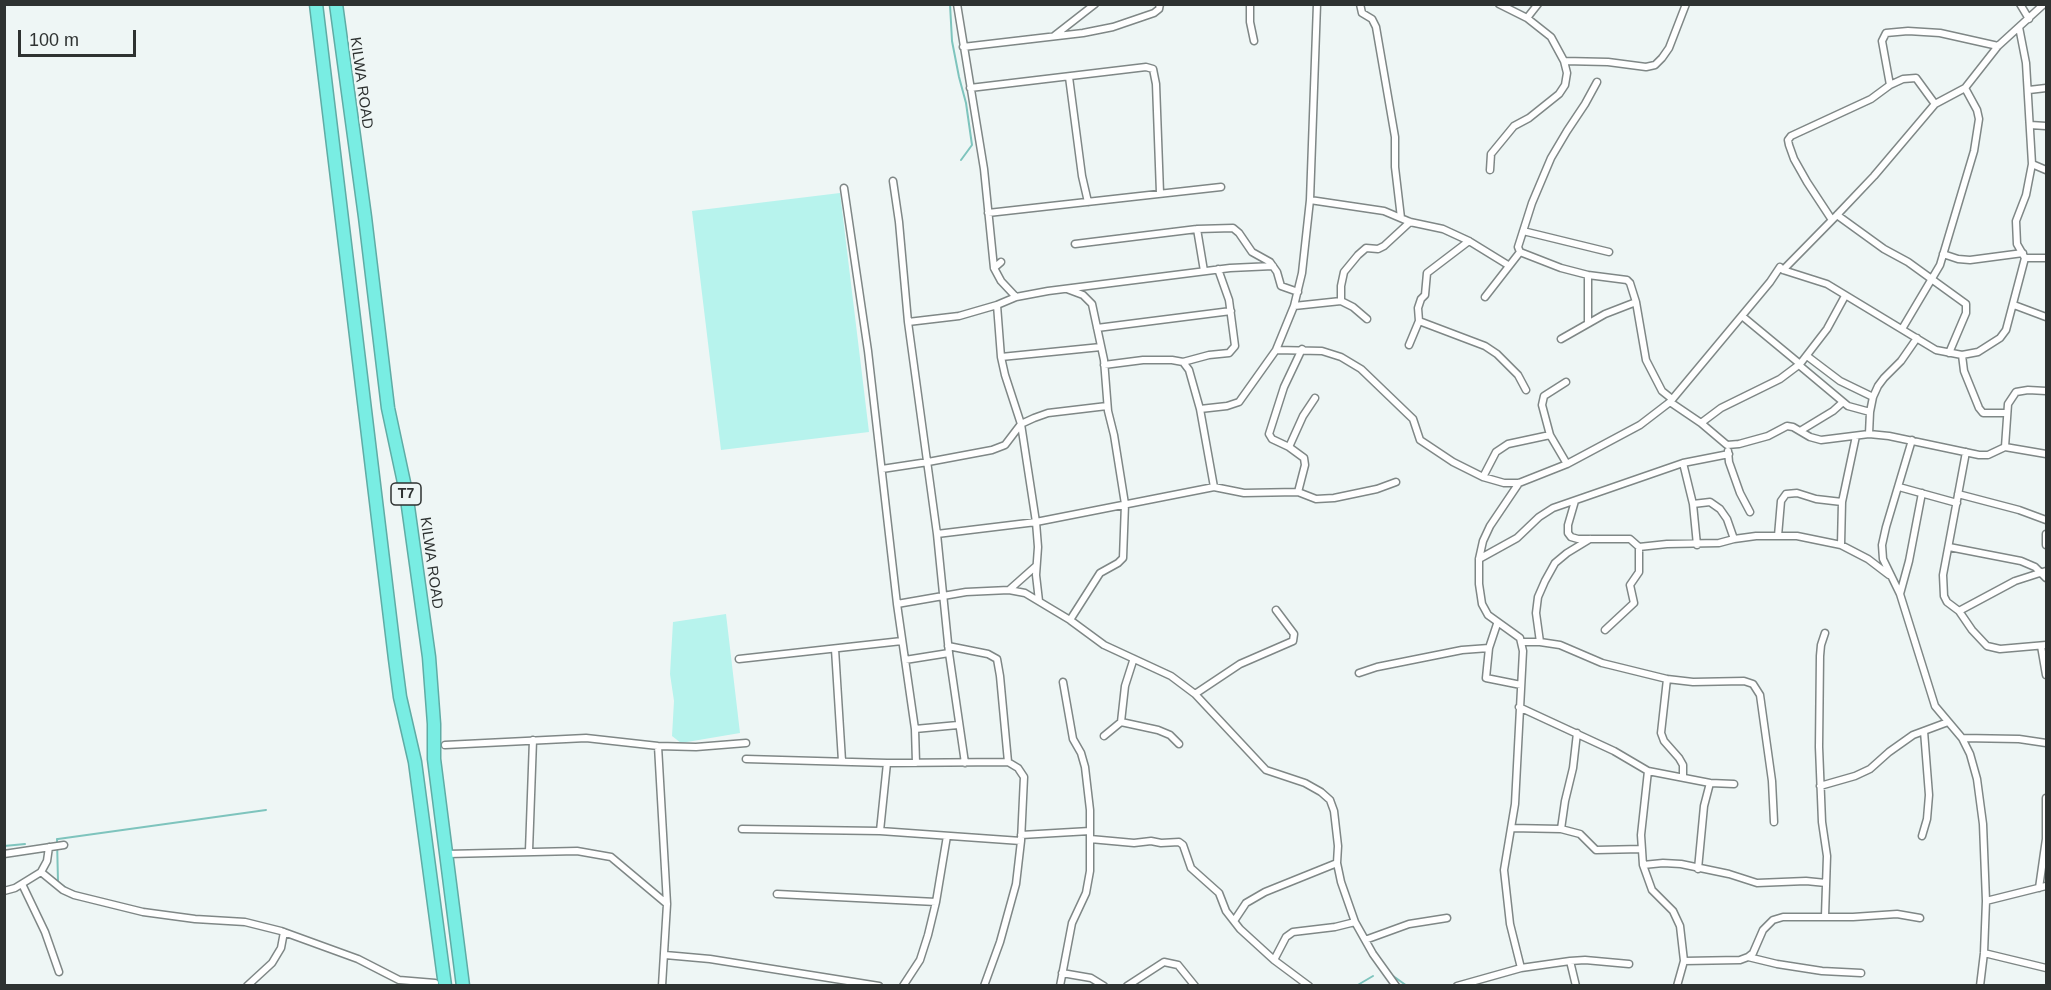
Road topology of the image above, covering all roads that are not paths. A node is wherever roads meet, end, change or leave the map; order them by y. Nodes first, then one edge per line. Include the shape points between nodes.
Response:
1 (316, 4) edge
2 (336, 4) edge
3 (957, 4) edge
4 (1095, 4) edge
5 (1160, 4) edge
6 (1250, 4) edge
7 (1317, 4) edge
8 (1360, 4) edge
9 (1500, 4) edge
10 (1538, 4) edge
11 (1686, 4) edge
12 (2020, 4) edge
13 (2044, 4) edge
14 (1527, 18) junction
15 (2029, 19) junction
16 (2019, 27) junction
17 (1054, 36) junction
18 (1254, 40) dead end
19 (1998, 46) junction
20 (963, 47) junction
21 (1564, 61) junction
22 (1069, 77) junction
23 (1597, 81) dead end
24 (1890, 85) junction
25 (970, 88) junction
26 (1965, 88) junction
27 (2046, 88) edge
28 (2029, 90) junction
29 (1935, 104) junction
30 (2030, 125) junction
31 (2046, 126) edge
32 (2031, 164) junction
33 (1490, 170) dead end
34 (2046, 170) edge
35 (893, 182) dead end
36 (844, 188) dead end
37 (1221, 188) dead end
38 (1160, 194) junction
39 (1310, 200) junction
40 (1088, 202) junction
41 (988, 213) junction
42 (1401, 218) junction
43 (1834, 218) junction
44 (1410, 222) junction
45 (1197, 229) junction
46 (1523, 231) junction
47 (1469, 241) junction
48 (1075, 244) dead end
49 (1520, 252) junction
50 (1609, 252) dead end
51 (1943, 254) junction
52 (2024, 256) junction
53 (2046, 258) edge
54 (1001, 262) dead end
55 (1508, 265) junction
56 (1273, 266) junction
57 (994, 268) junction
58 (1218, 269) junction
59 (1784, 270) junction
60 (1204, 271) junction
61 (1588, 275) junction
62 (1933, 280) junction
63 (1066, 289) junction
64 (1298, 292) junction
65 (1845, 296) junction
66 (1016, 297) junction
67 (1485, 297) dead end
68 (1341, 302) junction
69 (1636, 302) junction
70 (997, 305) junction
71 (2014, 305) junction
72 (1294, 306) junction
73 (1231, 311) junction
74 (1742, 315) junction
75 (2046, 317) edge
76 (1367, 319) dead end
77 (1419, 321) junction
78 (908, 322) junction
79 (1588, 322) junction
80 (1097, 328) junction
81 (1902, 329) junction
82 (1917, 338) junction
83 (1561, 339) dead end
84 (1409, 345) dead end
85 (1101, 346) junction
86 (1302, 349) junction
87 (1276, 350) junction
88 (1948, 353) junction
89 (1962, 355) junction
90 (1807, 356) junction
91 (1001, 357) junction
92 (1183, 362) junction
93 (1104, 365) junction
94 (1799, 365) junction
95 (1566, 382) dead end
96 (1526, 390) dead end
97 (2046, 391) edge
98 (1315, 398) dead end
99 (1873, 398) junction
100 (1671, 401) junction
101 (1843, 402) junction
102 (1107, 406) junction
103 (1200, 409) junction
104 (1870, 412) junction
105 (2007, 413) junction
106 (1701, 423) junction
107 (1021, 424) junction
108 (1800, 431) junction
109 (1869, 434) junction
110 (1550, 435) junction
111 (1856, 436) junction
112 (1912, 440) junction
113 (1728, 445) junction
114 (1289, 447) junction
115 (2005, 447) junction
116 (1966, 452) junction
117 (1728, 454) junction
118 (2046, 454) edge
119 (928, 462) junction
120 (1683, 463) junction
121 (1568, 464) junction
122 (882, 469) junction
123 (1483, 477) junction
124 (1396, 482) dead end
125 (1519, 483) junction
126 (1214, 487) junction
127 (1899, 487) junction
128 (1298, 492) junction
129 (1922, 493) junction
130 (1958, 494) junction
131 (1575, 501) junction
132 (1842, 502) junction
133 (1957, 503) junction
134 (1125, 504) junction
135 (1693, 504) junction
136 (1750, 512) dead end
137 (2046, 520) edge
138 (1036, 522) junction
139 (937, 534) junction
140 (2046, 534) edge
141 (1778, 536) junction
142 (1590, 539) junction
143 (1734, 539) junction
144 (1697, 545) junction
145 (1841, 545) junction
146 (2046, 545) edge
147 (1638, 547) junction
148 (1949, 547) junction
149 (1479, 559) junction
150 (1036, 566) junction
151 (2045, 574) edge
152 (1890, 576) junction
153 (1009, 590) junction
154 (1900, 594) junction
155 (944, 596) junction
156 (1039, 601) junction
157 (897, 604) junction
158 (1276, 610) dead end
159 (1959, 611) junction
160 (1070, 620) junction
161 (1497, 624) junction
162 (1605, 630) dead end
163 (1826, 633) dead end
164 (902, 641) junction
165 (1522, 642) junction
166 (1540, 642) junction
167 (2044, 645) edge
168 (1489, 648) junction
169 (835, 649) junction
170 (949, 650) junction
171 (739, 659) dead end
172 (905, 660) junction
173 (1134, 660) junction
174 (1359, 673) dead end
175 (2046, 675) edge
176 (1667, 679) junction
177 (1063, 682) dead end
178 (1521, 685) junction
179 (1195, 694) junction
180 (1519, 707) junction
181 (1121, 722) junction
182 (1948, 722) junction
183 (958, 725) junction
184 (915, 729) junction
185 (1924, 731) junction
186 (1577, 733) junction
187 (1104, 736) dead end
188 (1962, 738) junction
189 (533, 740) junction
190 (746, 742) dead end
191 (2046, 743) edge
192 (1179, 744) dead end
193 (445, 745) dead end
194 (658, 746) junction
195 (746, 759) dead end
196 (842, 761) junction
197 (1008, 762) junction
198 (887, 763) junction
199 (916, 763) junction
200 (965, 763) junction
201 (1648, 771) junction
202 (1683, 777) junction
203 (1710, 783) junction
204 (1734, 784) dead end
205 (1820, 786) junction
206 (2046, 798) edge
207 (1774, 822) dead end
208 (1511, 828) junction
209 (742, 829) dead end
210 (1561, 829) junction
211 (880, 831) junction
212 (1090, 831) junction
213 (947, 836) junction
214 (1922, 836) dead end
215 (1021, 838) junction
216 (1090, 838) junction
217 (2046, 839) edge
218 (64, 845) dead end
219 (49, 847) junction
220 (1642, 849) junction
221 (529, 851) junction
222 (4, 854) edge
223 (447, 854) junction
224 (1337, 863) junction
225 (1643, 865) junction
226 (1698, 868) junction
227 (41, 872) junction
228 (1827, 883) junction
229 (22, 884) junction
230 (2046, 886) edge
231 (2038, 888) junction
232 (4, 891) edge
233 (777, 894) dead end
234 (1986, 901) junction
235 (936, 902) junction
236 (667, 904) junction
237 (1825, 916) junction
238 (1447, 918) dead end
239 (1920, 918) dead end
240 (1234, 921) junction
241 (1355, 922) junction
242 (284, 932) junction
243 (1365, 940) junction
244 (1984, 954) junction
245 (665, 955) junction
246 (1748, 957) junction
247 (1274, 960) junction
248 (1570, 961) junction
249 (1684, 961) junction
250 (1629, 964) dead end
251 (1521, 968) junction
252 (2046, 968) edge
253 (59, 972) dead end
254 (1062, 973) junction
255 (1861, 973) dead end
256 (440, 984) edge
257 (247, 986) edge
258 (463, 986) edge
259 (662, 986) edge
260 (879, 986) edge
261 (903, 986) edge
262 (984, 986) edge
263 (1060, 986) edge
264 (1104, 986) edge
265 (1126, 986) edge
266 (1195, 986) edge
267 (1309, 986) edge
268 (1396, 986) edge
269 (1457, 986) edge
270 (1576, 986) edge
271 (1677, 986) edge
272 (1980, 986) edge

1 - 256 highway, T7 via 395,659 415,762
2 - 223 highway, KILWA ROAD / T7 via 388,408 406,492 429,657 434,759
3 - 20 street
4 - 17 street
5 - 17 street via 1154,13 1129,22
6 - 18 street
7 - 39 street
8 - 42 street via 1362,13 1376,27 1395,137
9 - 14 street
10 - 14 street
11 - 21 street via 1669,48 1655,64 1646,67
12 - 15 street
13 - 15 street
14 - 21 street via 1551,37
15 - 16 street
16 - 19 street
16 - 28 street
17 - 20 street
19 - 24 street via 1940,33 1886,33 1882,41
19 - 26 street
20 - 25 street
21 - 33 street via 1565,85 1547,105 1514,126 1491,154
22 - 25 street
22 - 38 street via 1153,69
22 - 40 street
23 - 46 street via 1551,158
24 - 29 street via 1916,78
24 - 43 street via 1871,99 1796,132 1788,140 1801,172
25 - 41 street
26 - 29 street
26 - 51 street via 1977,110 1979,127
27 - 28 street
28 - 30 street
29 - 43 street
30 - 31 street
30 - 32 street
32 - 34 street
32 - 52 street via 2016,221 2017,244
35 - 78 street
36 - 122 street
37 - 38 street
38 - 40 street
39 - 42 street via 1374,209
39 - 64 street
40 - 41 street
41 - 57 street
42 - 44 street
43 - 59 street
43 - 62 street
44 - 47 street
44 - 68 street via 1384,246 1366,248 1358,255 1344,272
45 - 48 street
45 - 56 street via 1233,228 1252,252
45 - 60 street
46 - 49 street
46 - 50 street
47 - 55 street
47 - 77 street via 1427,273 1425,295 1418,308
49 - 55 street
49 - 61 street
51 - 52 street via 1970,260
51 - 62 street
52 - 53 street
52 - 71 street
54 - 57 street
55 - 67 street
56 - 58 street
56 - 64 street via 1281,286
57 - 66 street
58 - 60 street
58 - 73 street
59 - 65 street via 1827,284
59 - 74 street via 1780,267
60 - 63 street
61 - 69 street via 1627,280
61 - 79 street
62 - 81 street
62 - 88 street via 1967,308
63 - 66 street
63 - 80 street via 1083,295 1092,304
64 - 72 street
65 - 81 street
65 - 90 street
66 - 70 street
68 - 72 street
68 - 76 street
69 - 79 street
69 - 100 street via 1646,360
70 - 78 street via 959,316
70 - 91 street
71 - 75 street
71 - 89 street via 2000,338 1978,352
72 - 87 street
73 - 80 street
73 - 92 street via 1235,346 1229,353
74 - 94 street
74 - 100 street
77 - 84 street
77 - 96 street via 1485,346 1518,375
78 - 119 street
79 - 83 street
80 - 85 street
81 - 82 street
82 - 88 street
82 - 99 street
85 - 91 street
85 - 93 street
86 - 87 street
86 - 114 street via 1284,387 1269,434
86 - 123 street via 1341,357 1361,369 1413,418 1420,440
87 - 103 street via 1239,402
88 - 89 street
89 - 105 street via 1978,408 1983,413
90 - 94 street
90 - 99 street via 1840,381
91 - 107 street
92 - 93 street via 1143,360
92 - 103 street
93 - 102 street
94 - 101 street
94 - 106 street
95 - 110 street via 1544,396 1542,405
97 - 105 street via 2016,392
98 - 114 street
99 - 104 street
100 - 106 street
100 - 121 street via 1640,424
101 - 104 street
101 - 108 street
102 - 107 street via 1048,413
102 - 134 street
103 - 126 street
104 - 109 street
105 - 115 street
106 - 113 street
107 - 119 street via 1005,445
107 - 138 street
108 - 111 street via 1821,440
108 - 113 street via 1787,426 1768,436
109 - 111 street
109 - 112 street
110 - 121 street
110 - 123 street via 1508,444 1496,452
111 - 132 street
112 - 116 street
112 - 127 street
113 - 117 street
114 - 128 street via 1304,458
115 - 116 street via 1988,455
115 - 118 street
116 - 130 street
117 - 120 street
117 - 136 street
119 - 122 street
119 - 139 street
120 - 131 street
120 - 135 street
121 - 125 street
122 - 157 street
123 - 125 street
124 - 128 street via 1334,498 1316,499
125 - 149 street via 1490,525
126 - 128 street via 1244,493
126 - 134 street
127 - 129 street
127 - 152 street via 1882,545
129 - 133 street
129 - 154 street
130 - 133 street
130 - 137 street
131 - 142 street via 1568,533 1578,539
131 - 149 street via 1553,508 1517,538
132 - 141 street via 1786,494 1781,501
132 - 145 street
133 - 148 street
134 - 138 street
134 - 160 street via 1123,558 1100,573
135 - 143 street via 1710,502 1720,509
135 - 144 street
138 - 139 street
138 - 150 street
139 - 155 street
140 - 146 street
141 - 143 street
141 - 145 street
142 - 147 street via 1630,539
142 - 166 street via 1556,563 1545,581 1536,613
143 - 144 street
144 - 147 street
145 - 152 street
147 - 162 street via 1639,572 1630,585 1635,603
148 - 151 street via 2021,561
148 - 159 street via 1943,574 1944,596
149 - 161 street via 1482,604
150 - 153 street
150 - 156 street
151 - 159 street via 2015,581
152 - 154 street
153 - 155 street
153 - 156 street
154 - 182 street via 1935,706
155 - 157 street
155 - 170 street
156 - 160 street
157 - 164 street
158 - 179 street via 1294,634 1293,641 1240,664
159 - 167 street via 1987,646 2000,649
160 - 173 street via 1104,645
161 - 165 street
161 - 168 street
163 - 205 street via 1820,656
164 - 169 street
164 - 172 street
165 - 166 street
165 - 178 street
166 - 176 street
167 - 175 street
168 - 174 street via 1453,651
168 - 178 street via 1486,678
169 - 171 street
169 - 196 street
170 - 172 street
170 - 183 street
170 - 197 street via 988,654 997,659
172 - 184 street
173 - 179 street via 1171,676
173 - 181 street via 1125,686
176 - 202 street via 1661,733 1683,765
176 - 207 street via 1753,684 1760,695
177 - 212 street via 1073,739 1085,767
178 - 180 street
179 - 224 street via 1266,770 1305,783 1330,800
180 - 186 street
180 - 208 street
181 - 187 street
181 - 192 street via 1158,730
182 - 185 street
182 - 188 street
183 - 184 street
183 - 200 street
184 - 199 street
185 - 205 street via 1905,740 1870,769
185 - 214 street via 1929,795
186 - 201 street
186 - 210 street
188 - 191 street
188 - 234 street via 1978,790
189 - 193 street
189 - 194 street via 586,738
189 - 221 street
190 - 194 street
194 - 236 street
195 - 196 street
196 - 198 street
197 - 200 street
197 - 215 street via 1023,777
198 - 199 street
198 - 211 street
199 - 200 street
201 - 202 street
201 - 220 street
202 - 203 street
203 - 204 street
203 - 226 street
205 - 228 street
206 - 217 street
208 - 210 street
208 - 251 street via 1504,870 1510,924
209 - 211 street
210 - 220 street via 1580,834 1596,850
211 - 213 street
212 - 215 street
212 - 216 street
213 - 215 street
213 - 235 street
215 - 262 street via 1016,884
216 - 240 street via 1134,843 1179,842 1191,868 1219,893
216 - 254 street via 1086,893 1072,924
217 - 231 street
218 - 219 street
219 - 222 street
219 - 227 street
220 - 225 street
221 - 223 street
221 - 236 street via 577,851 612,857
223 - 258 highway, KILWA ROAD / T7
224 - 240 street via 1246,903
224 - 241 street
225 - 226 street via 1663,863
225 - 249 street via 1652,890 1673,911 1680,926
226 - 228 street via 1757,883
227 - 229 street
227 - 242 street via 74,895 122,908 245,922
228 - 237 street
229 - 232 street
229 - 253 street
230 - 231 street
231 - 234 street
233 - 235 street
234 - 244 street
235 - 261 street via 920,960
236 - 245 street
237 - 239 street via 1897,914
237 - 246 street via 1783,916 1773,920
238 - 243 street via 1409,924
240 - 247 street
241 - 243 street
241 - 247 street via 1293,932
242 - 256 street via 358,959 399,980
242 - 257 street via 272,963
243 - 268 street
244 - 252 street
244 - 272 street
245 - 259 street
245 - 260 street
246 - 249 street
246 - 255 street
247 - 267 street
248 - 250 street
248 - 251 street
248 - 270 street
249 - 271 street
251 - 269 street
254 - 263 street
254 - 264 street via 1091,978
265 - 266 street via 1164,962 1178,965

